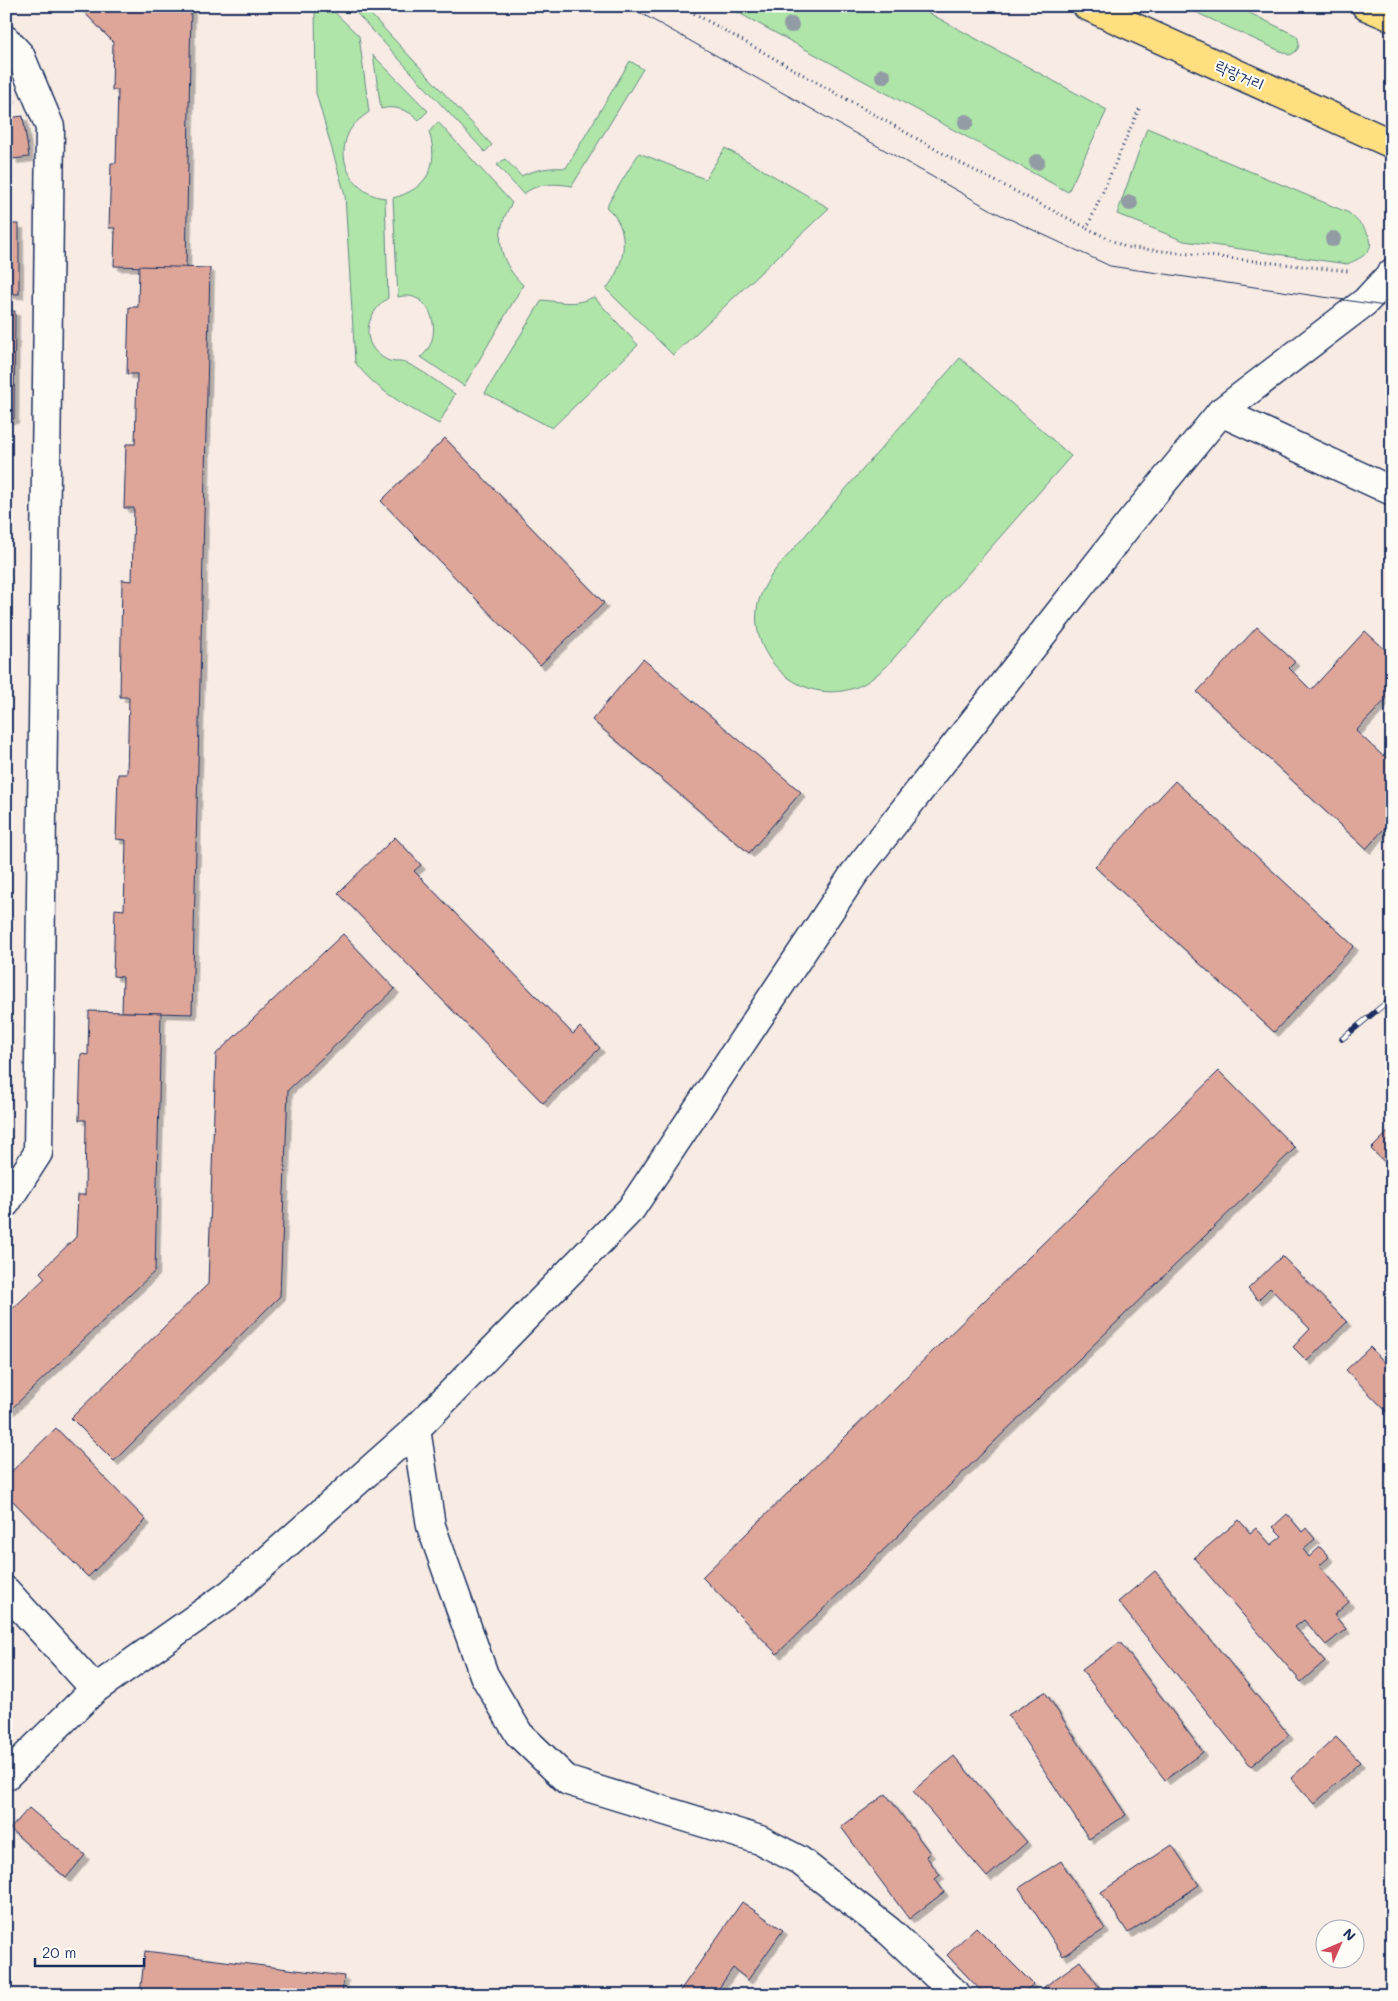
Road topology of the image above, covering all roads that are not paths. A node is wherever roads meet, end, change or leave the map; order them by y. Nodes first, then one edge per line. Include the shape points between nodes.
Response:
1 (1087, 6) edge
2 (1366, 6) edge
3 (1392, 17) edge
4 (6, 40) edge
5 (1392, 144) edge
6 (1390, 274) edge
7 (1221, 412) junction
8 (1392, 491) edge
9 (6, 1203) edge
10 (416, 1429) junction
11 (6, 1592) edge
12 (95, 1688) junction
13 (6, 1776) edge
14 (957, 1995) edge

1 - 5 main road, 락랑거리
2 - 3 main road
4 - 9 street via 20,55 50,127 38,1154
6 - 7 street via 1365,302
7 - 8 street
7 - 10 street via 854,874 631,1208
10 - 12 street via 230,1594
10 - 14 street via 432,1526 484,1675 519,1734 568,1781 760,1840 799,1860 889,1931
11 - 12 street
12 - 13 street

